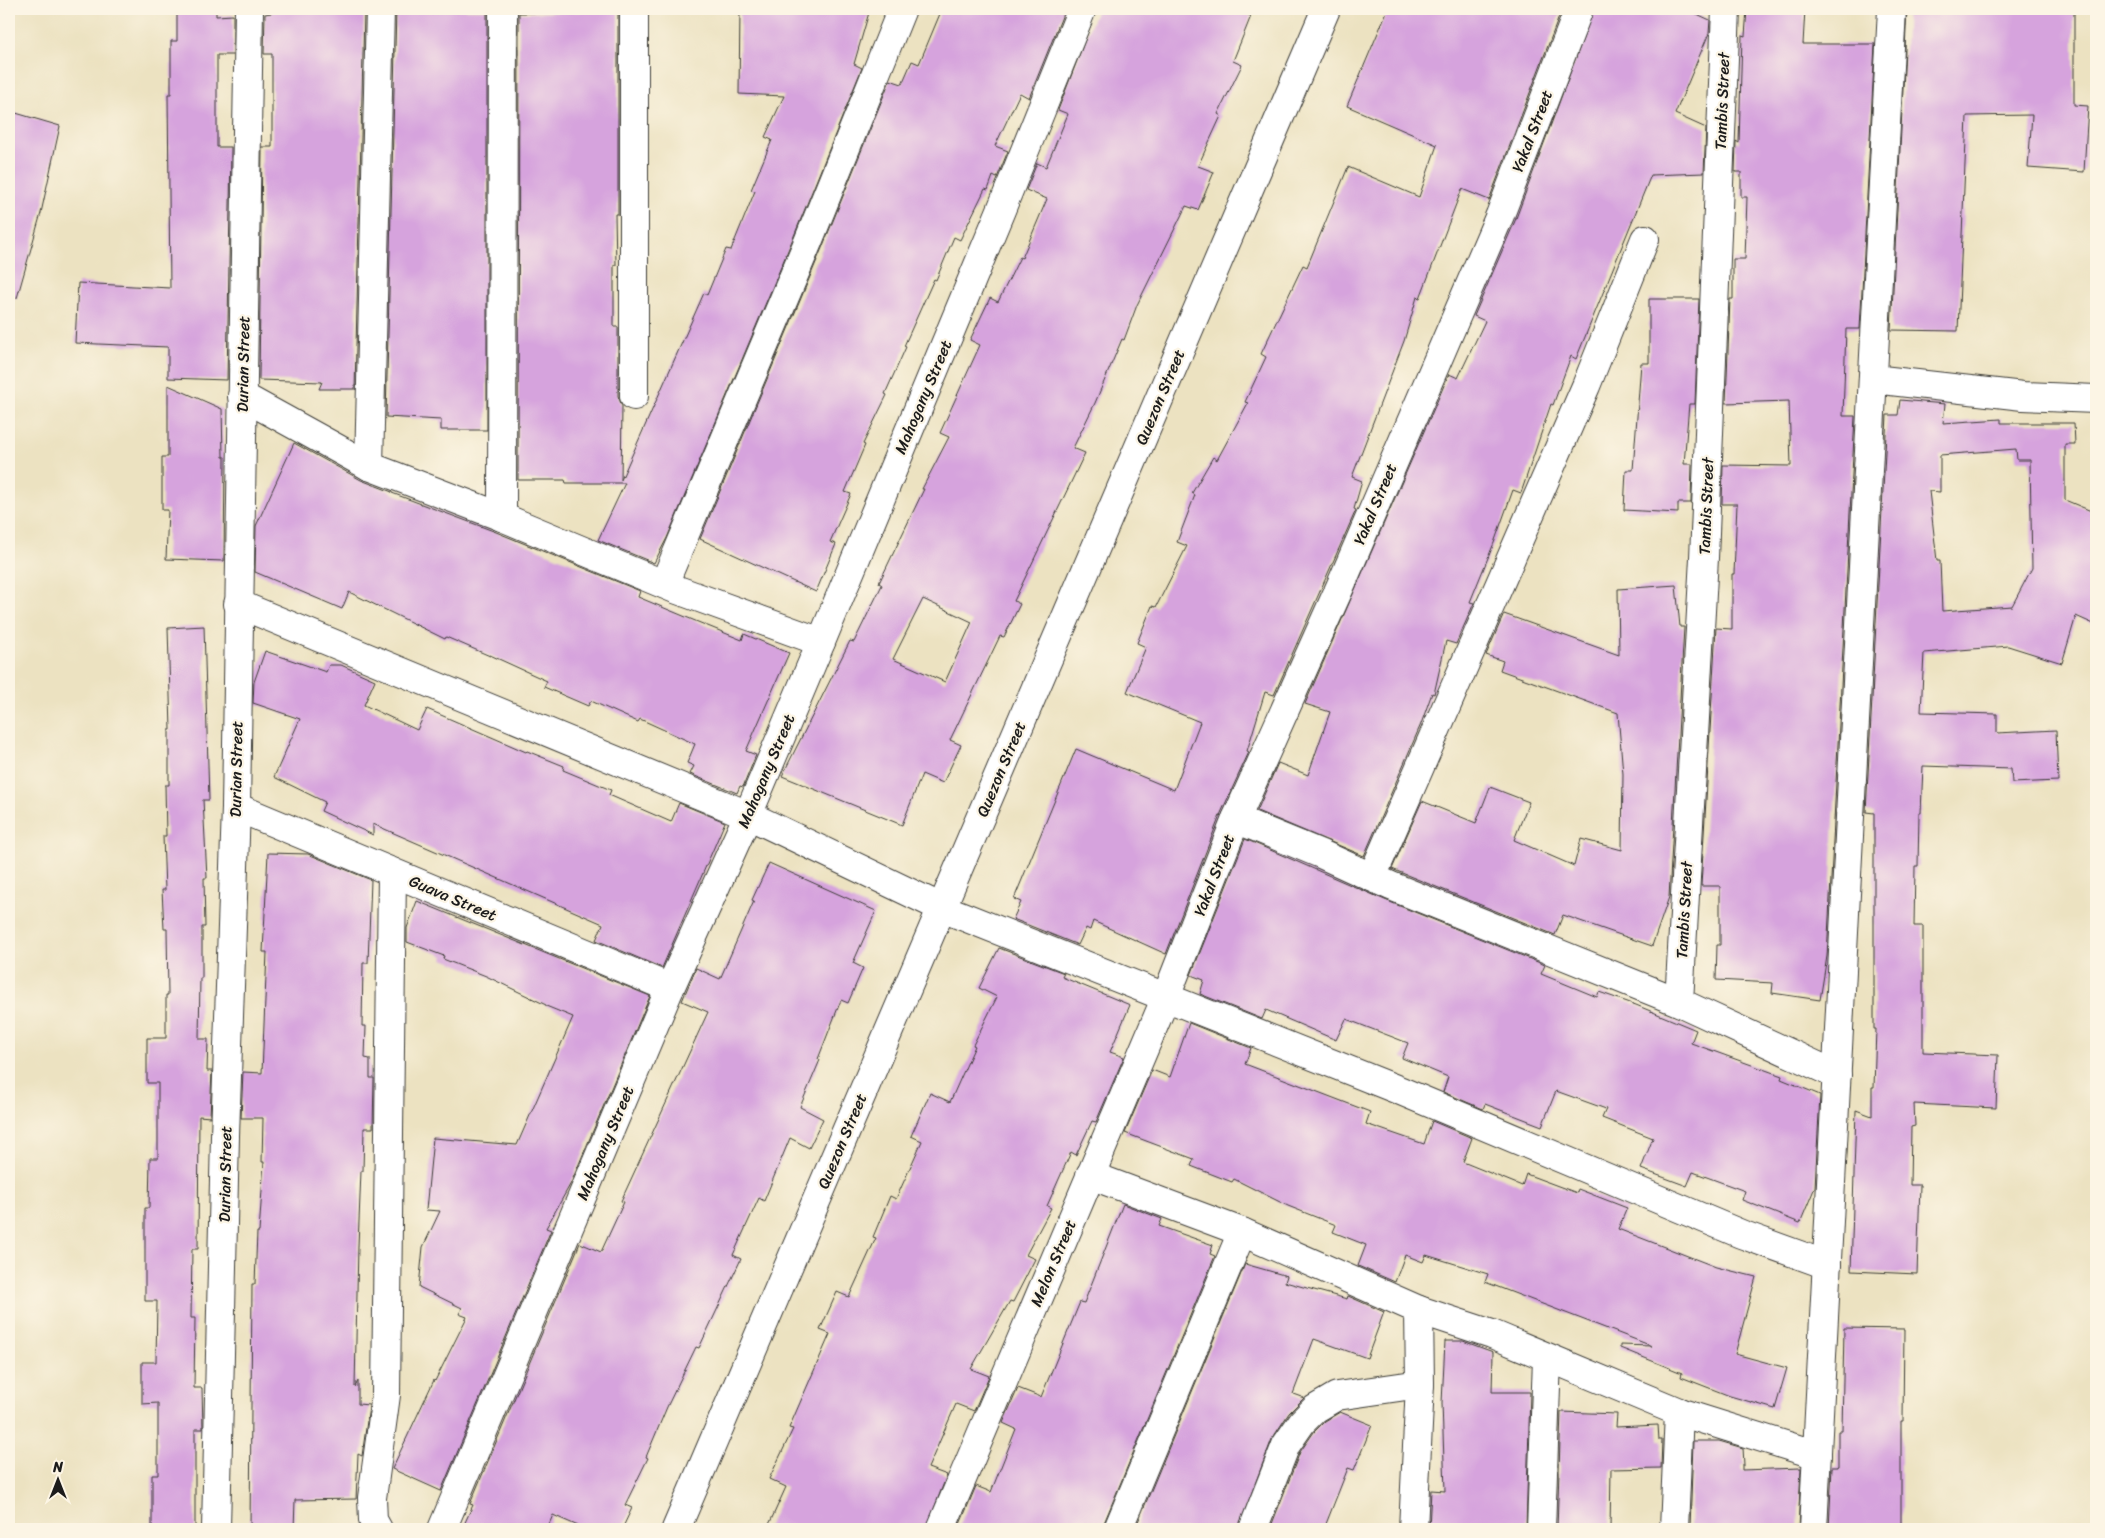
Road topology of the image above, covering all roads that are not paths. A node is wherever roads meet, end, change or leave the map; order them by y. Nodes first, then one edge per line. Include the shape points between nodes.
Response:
1 (249, 9) edge
2 (380, 9) edge
3 (503, 9) edge
4 (634, 9) edge
5 (902, 9) edge
6 (1082, 9) edge
7 (1326, 9) edge
8 (1579, 9) edge
9 (1726, 9) edge
10 (1892, 9) edge
11 (1645, 239) dead end
12 (1873, 379) junction
13 (242, 396) junction
14 (634, 396) dead end
15 (2096, 398) edge
16 (369, 466) junction
17 (502, 517) junction
18 (664, 584) junction
19 (238, 604) junction
20 (821, 642) junction
21 (236, 808) junction
22 (748, 814) junction
23 (1236, 819) junction
24 (392, 872) junction
25 (1372, 877) junction
26 (942, 908) junction
27 (670, 988) junction
28 (1166, 997) junction
29 (1679, 1002) junction
30 (1837, 1075) junction
31 (1090, 1175) junction
32 (1242, 1232) junction
33 (1828, 1265) junction
34 (1419, 1310) junction
35 (1547, 1358) junction
36 (1420, 1384) junction
37 (1679, 1412) junction
38 (1818, 1455) junction
39 (216, 1529) edge
40 (378, 1529) edge
41 (442, 1529) edge
42 (676, 1529) edge
43 (941, 1529) edge
44 (1118, 1529) edge
45 (1253, 1529) edge
46 (1413, 1529) edge
47 (1541, 1529) edge
48 (1674, 1529) edge
49 (1813, 1529) edge

1 - 13 street, Durian Street
2 - 16 street
3 - 17 street
4 - 14 street
5 - 18 street
6 - 20 street, Mahogany Street
7 - 26 street, Quezon Street
8 - 23 street, Yakal Street via 1500,215
9 - 29 street, Tambis Street via 1704,558
10 - 12 street
11 - 25 street via 1586,386
12 - 15 street via 2023,396
12 - 30 street
13 - 16 street
13 - 19 street, Durian Street
16 - 17 street
17 - 18 street
18 - 20 street
19 - 21 street, Durian Street
19 - 22 street
20 - 22 street, Mahogany Street
21 - 24 street, Guava Street
21 - 39 street, Durian Street
22 - 26 street
22 - 27 street, Mahogany Street
23 - 25 street
23 - 28 street, Yakal Street
24 - 27 street, Guava Street
24 - 40 street via 386,1395 372,1498 373,1520
25 - 29 street
26 - 28 street
26 - 42 street, Quezon Street
27 - 41 street, Mahogany Street
28 - 31 street, Melon Street
28 - 33 street via 1401,1090 1740,1234
29 - 30 street
30 - 33 street
31 - 32 street
31 - 43 street, Melon Street
32 - 34 street
32 - 44 street
33 - 38 street
34 - 35 street via 1492,1334
34 - 36 street
35 - 37 street
35 - 47 street
36 - 45 street via 1338,1396 1315,1409 1286,1445
36 - 46 street
37 - 38 street
37 - 48 street
38 - 49 street

